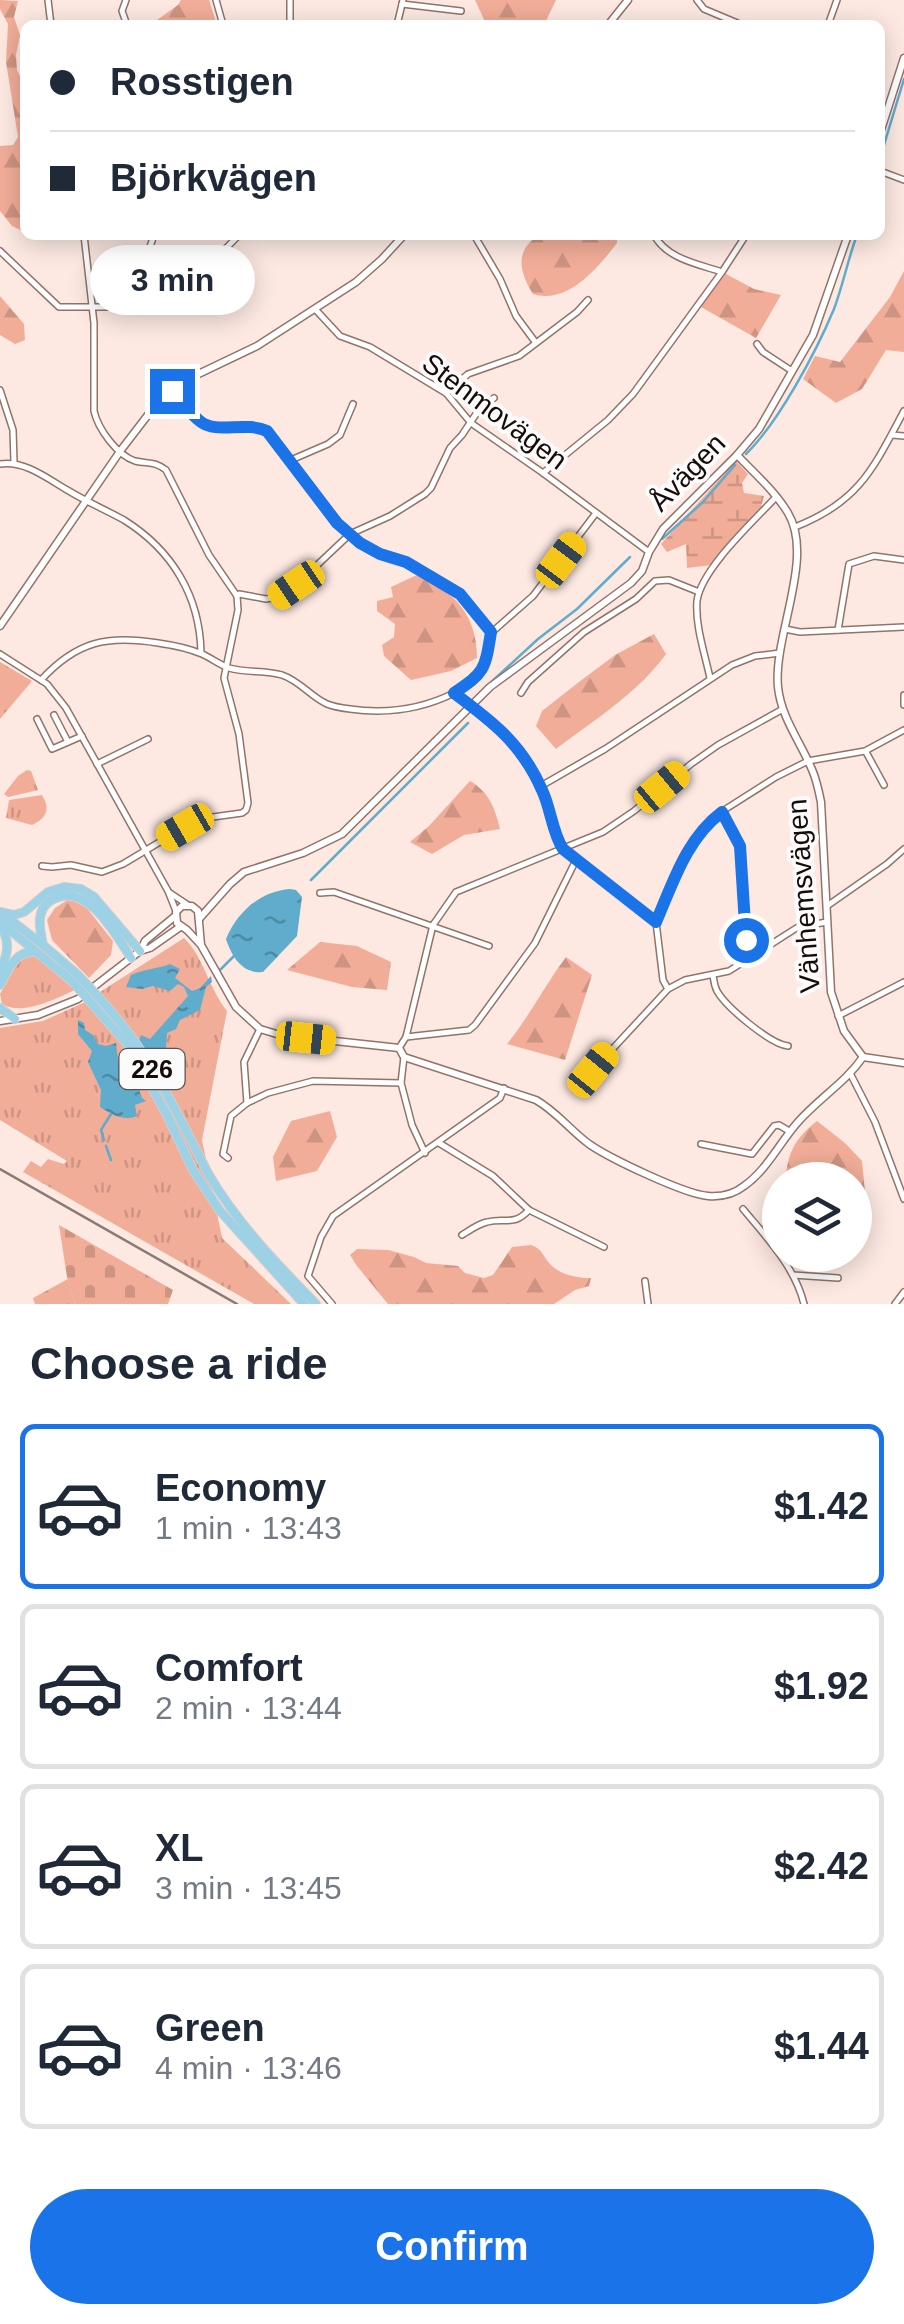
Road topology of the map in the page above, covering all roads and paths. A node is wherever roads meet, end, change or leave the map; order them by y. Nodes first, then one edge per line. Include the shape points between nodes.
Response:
1 (696, 0) edge
2 (402, 2) edge
3 (461, 11) dead end
4 (730, 20) edge
5 (904, 58) edge
6 (885, 118) edge
7 (85, 240) edge
8 (152, 240) edge
9 (234, 240) edge
10 (399, 240) edge
11 (479, 240) edge
12 (656, 240) edge
13 (743, 240) edge
14 (846, 240) edge
15 (0, 252) edge
16 (722, 272) junction
17 (136, 288) junction
18 (588, 300) dead end
19 (93, 308) junction
20 (315, 309) junction
21 (536, 342) junction
22 (756, 344) dead end
23 (792, 371) junction
24 (0, 390) edge
25 (172, 391) junction
26 (446, 393) junction
27 (494, 398) dead end
28 (353, 404) dead end
29 (904, 412) edge
30 (471, 423) junction
31 (892, 436) junction
32 (904, 436) edge
33 (120, 450) junction
34 (736, 455) junction
35 (291, 460) junction
36 (14, 462) junction
37 (0, 464) edge
38 (543, 473) junction
39 (776, 496) junction
40 (87, 501) junction
41 (596, 513) junction
42 (795, 527) junction
43 (350, 534) junction
44 (649, 552) junction
45 (904, 560) edge
46 (699, 592) junction
47 (237, 596) junction
48 (0, 626) edge
49 (904, 627) edge
50 (785, 629) junction
51 (838, 630) junction
52 (491, 632) junction
53 (201, 653) junction
54 (780, 653) junction
55 (0, 654) edge
56 (226, 667) junction
57 (710, 678) junction
58 (41, 680) junction
59 (521, 692) dead end
60 (454, 693) junction
61 (904, 695) edge
62 (904, 705) edge
63 (471, 706) junction
64 (783, 710) junction
65 (54, 715) dead end
66 (37, 719) dead end
67 (904, 730) edge
68 (82, 736) junction
69 (148, 739) dead end
70 (68, 742) junction
71 (865, 751) junction
72 (808, 762) junction
73 (97, 764) junction
74 (884, 784) dead end
75 (541, 786) junction
76 (722, 812) junction
77 (563, 849) junction
78 (904, 849) edge
79 (145, 851) junction
80 (576, 860) junction
81 (42, 866) dead end
82 (168, 891) junction
83 (320, 893) dead end
84 (212, 903) junction
85 (190, 906) junction
86 (827, 906) junction
87 (0, 912) edge
88 (176, 914) junction
89 (199, 921) junction
90 (656, 922) junction
91 (827, 922) junction
92 (0, 923) edge
93 (432, 925) junction
94 (184, 928) junction
95 (746, 940) dead end
96 (201, 946) junction
97 (490, 946) dead end
98 (42, 949) junction
99 (140, 952) junction
100 (132, 958) junction
101 (0, 970) edge
102 (712, 975) junction
103 (74, 978) junction
104 (904, 982) edge
105 (0, 985) edge
106 (668, 989) junction
107 (0, 1008) edge
108 (838, 1016) junction
109 (15, 1019) junction
110 (0, 1021) edge
111 (260, 1029) junction
112 (406, 1037) junction
113 (788, 1046) dead end
114 (399, 1048) junction
115 (404, 1057) junction
116 (863, 1058) junction
117 (904, 1064) edge
118 (851, 1074) junction
119 (402, 1083) junction
120 (504, 1088) junction
121 (590, 1088) dead end
122 (247, 1104) junction
123 (790, 1132) junction
124 (438, 1142) junction
125 (700, 1144) dead end
126 (425, 1153) junction
127 (228, 1158) dead end
128 (904, 1199) edge
129 (743, 1209) dead end
130 (529, 1210) junction
131 (462, 1235) dead end
132 (604, 1247) dead end
133 (793, 1274) junction
134 (838, 1278) dead end
135 (645, 1281) dead end
136 (904, 1292) edge
137 (304, 1304) edge
138 (316, 1304) edge
139 (332, 1304) edge
140 (648, 1304) edge
141 (804, 1304) edge
142 (895, 1304) edge

1 - 4 street
2 - 3 street
5 - 6 street
7 - 19 street
8 - 17 street
9 - 17 street via 173,298
10 - 20 street
11 - 21 street
12 - 16 street via 672,254
13 - 16 street
14 - 23 street, Åvägen via 813,335
15 - 19 street via 59,307
16 - 38 street via 630,397
17 - 19 street via 119,307
18 - 21 street
19 - 33 street via 94,411
20 - 25 street
20 - 26 street, Stenmovägen via 340,336
21 - 26 street via 519,356 468,374
22 - 23 street
23 - 34 street, Åvägen
24 - 36 street
25 - 33 street
25 - 35 street via 213,428 267,431
26 - 30 street, Stenmovägen
27 - 30 street
28 - 35 street via 340,436
29 - 31 street
30 - 38 street, Stenmovägen
30 - 43 street via 431,488
31 - 32 street
31 - 42 street via 852,494
33 - 40 street
33 - 47 street via 166,470
34 - 39 street
34 - 44 street, Åvägen
35 - 43 street
36 - 37 street
36 - 40 street
38 - 41 street, Stenmovägen
39 - 42 street
39 - 46 street via 714,564
40 - 48 street
40 - 53 street via 146,536 172,563 198,618
41 - 44 street, Stenmovägen
41 - 52 street via 543,585
42 - 50 street, Vänhemsvägen via 798,550
43 - 47 street via 277,597
43 - 52 street via 460,594
44 - 63 street, Åvägen via 631,583
45 - 51 street via 874,556 849,564
46 - 57 street
46 - 59 street via 655,581 584,632
47 - 56 street
49 - 51 street
50 - 51 street
50 - 54 street, Vänhemsvägen
52 - 60 street via 482,672
53 - 56 street
53 - 58 street via 108,639 55,664
54 - 57 street via 739,661
54 - 64 street, Vänhemsvägen
55 - 58 street
56 - 60 street via 280,674 328,704 365,711 397,710
56 - 79 street via 246,810 188,825
57 - 75 street
58 - 68 street
60 - 63 street
61 - 62 street
63 - 75 street via 508,736
63 - 84 street, Åvägen via 342,834 244,872
64 - 72 street, Vänhemsvägen
64 - 77 street via 718,745 603,832
65 - 70 street
66 - 70 street via 52,749
67 - 71 street
68 - 70 street
68 - 73 street
69 - 73 street
71 - 72 street
71 - 74 street
72 - 76 street
72 - 86 street, Vänhemsvägen via 821,802
73 - 79 street
75 - 77 street
76 - 90 street via 688,848
76 - 95 street via 740,846
77 - 80 street
77 - 93 street via 464,887
78 - 86 street
79 - 81 street via 102,872
79 - 82 street
80 - 90 street
80 - 112 street via 535,943 475,1025
82 - 85 street
82 - 88 street
83 - 93 street
84 - 85 street
84 - 89 street, Åvägen
85 - 88 street
85 - 89 street
86 - 91 street, Vänhemsvägen
87 - 98 main road, 226
87 - 99 main road via 24,912 48,892 80,888
88 - 94 street
88 - 99 street
89 - 94 street
89 - 96 street
90 - 106 street
91 - 102 street via 798,927 734,969
91 - 108 street, Vänhemsvägen
92 - 98 main road, 226
92 - 101 main road via 8,938
93 - 97 street
93 - 112 street
94 - 96 street
94 - 99 street
96 - 111 street via 236,1007
98 - 100 main road via 40,914 65,895 88,902
98 - 103 main road, 226
98 - 105 main road via 15,959
99 - 100 street
100 - 109 street via 78,999
102 - 106 street
102 - 113 street via 714,988 754,1027
103 - 137 main road, 226, bridge via 129,1046 220,1211
103 - 138 main road, 226, bridge via 114,1014 141,1051 228,1207
104 - 108 street
106 - 121 street via 593,1070
107 - 109 main road
108 - 116 street, Vänhemsvägen
109 - 110 street
111 - 114 street
111 - 122 street via 244,1062
112 - 114 street
114 - 115 street
115 - 119 street
115 - 120 street
116 - 117 street
116 - 118 street
118 - 123 street
118 - 128 street
119 - 122 street via 313,1080
119 - 126 street
120 - 123 street via 554,1110 600,1150 703,1195 746,1185
120 - 124 street via 500,1098
122 - 127 street via 231,1116 222,1154
123 - 125 street via 774,1126 752,1154
124 - 126 street
124 - 130 street via 493,1176
126 - 139 street via 333,1216 308,1276
129 - 133 street
130 - 131 street via 514,1222 490,1221
130 - 132 street
133 - 134 street
133 - 141 street
135 - 140 street
136 - 142 street

